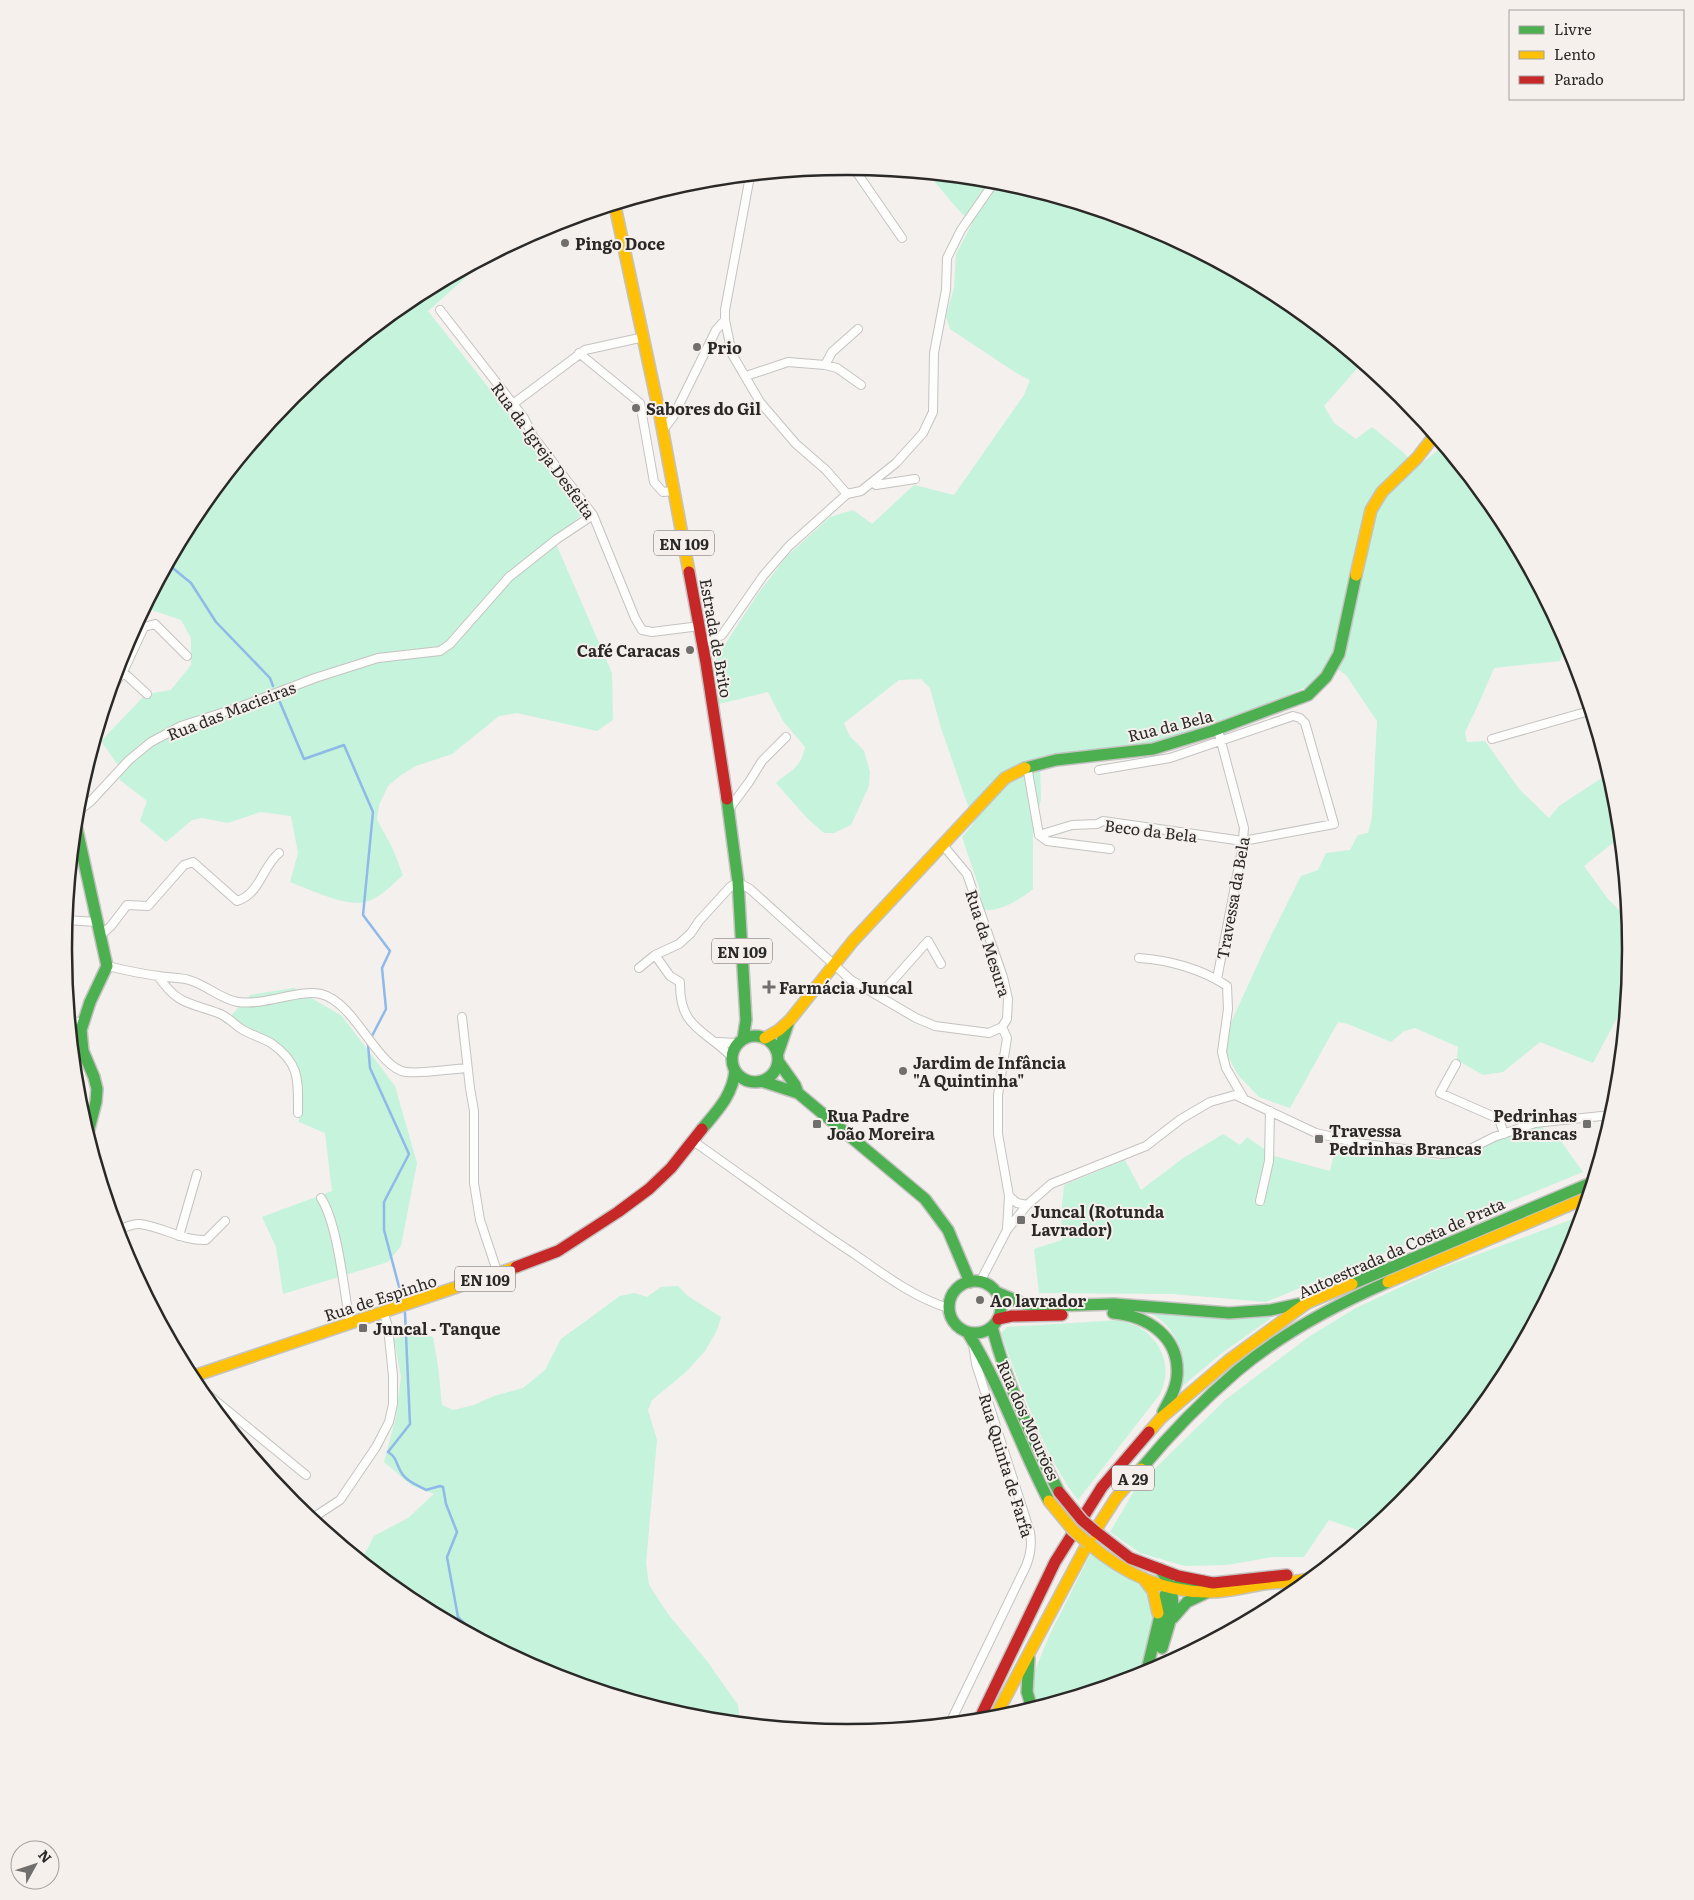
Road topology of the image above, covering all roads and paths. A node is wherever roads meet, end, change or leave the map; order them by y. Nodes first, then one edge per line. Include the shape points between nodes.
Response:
1 (859, 175) edge
2 (749, 182) edge
3 (990, 189) edge
4 (616, 211) edge
5 (902, 238) dead end
6 (440, 310) dead end
7 (725, 320) junction
8 (858, 328) dead end
9 (644, 337) junction
10 (579, 353) junction
11 (825, 365) junction
12 (746, 376) junction
13 (862, 386) dead end
14 (513, 404) junction
15 (662, 430) junction
16 (1430, 441) edge
17 (915, 479) dead end
18 (873, 483) junction
19 (674, 491) junction
20 (847, 494) junction
21 (593, 515) junction
22 (700, 626) junction
23 (702, 644) junction
24 (133, 649) edge
25 (187, 656) dead end
26 (124, 674) edge
27 (147, 694) dead end
28 (1584, 713) edge
29 (1218, 730) junction
30 (786, 737) dead end
31 (1492, 739) dead end
32 (1221, 742) junction
33 (1027, 766) junction
34 (1098, 770) dead end
35 (86, 805) edge
36 (729, 809) junction
37 (1334, 824) joint
38 (1039, 835) junction
39 (1243, 841) junction
40 (942, 844) junction
41 (80, 845) edge
42 (1110, 849) dead end
43 (279, 853) dead end
44 (738, 882) junction
45 (73, 920) edge
46 (96, 922) junction
47 (101, 935) junction
48 (655, 955) junction
49 (1139, 958) dead end
50 (941, 964) dead end
51 (107, 966) junction
52 (834, 966) junction
53 (639, 968) dead end
54 (158, 976) junction
55 (1217, 978) junction
56 (879, 996) junction
57 (462, 1017) dead end
58 (746, 1020) junction
59 (790, 1020) junction
60 (76, 1021) edge
61 (83, 1022) junction
62 (1002, 1027) junction
63 (761, 1037) junction
64 (714, 1041) junction
65 (740, 1041) junction
66 (732, 1056) junction
67 (778, 1057) junction
68 (1456, 1064) dead end
69 (467, 1068) junction
70 (735, 1070) junction
71 (757, 1082) junction
72 (798, 1093) junction
73 (727, 1098) junction
74 (1244, 1099) junction
75 (1270, 1111) junction
76 (298, 1113) dead end
77 (1603, 1116) edge
78 (91, 1117) edge
79 (1504, 1134) junction
80 (693, 1141) junction
81 (196, 1174) dead end
82 (1584, 1185) edge
83 (1009, 1196) junction
84 (321, 1198) dead end
85 (1260, 1201) dead end
86 (1579, 1201) edge
87 (1027, 1205) junction
88 (225, 1221) dead end
89 (124, 1227) edge
90 (1007, 1230) junction
91 (179, 1236) junction
92 (498, 1274) junction
93 (975, 1282) junction
94 (996, 1292) junction
95 (1307, 1302) junction
96 (948, 1308) junction
97 (384, 1313) junction
98 (995, 1323) junction
99 (350, 1324) junction
100 (970, 1336) junction
101 (200, 1374) edge
102 (222, 1406) edge
103 (1161, 1418) junction
104 (306, 1475) dead end
105 (317, 1515) edge
106 (1160, 1569) junction
107 (1302, 1576) edge
108 (1143, 1578) junction
109 (1202, 1581) junction
110 (1294, 1582) edge
111 (1173, 1588) junction
112 (1208, 1592) junction
113 (1164, 1621) junction
114 (1030, 1652) junction
115 (1158, 1659) edge
116 (1150, 1663) edge
117 (1030, 1702) edge
118 (999, 1710) edge
119 (983, 1712) edge
120 (953, 1717) edge

1 - 5 street
2 - 7 street
3 - 18 street via 961,230 947,258 946,290 934,353 932,412 923,433
4 - 9 main road, Estrada de Brito / EN 109
6 - 14 street, Rua da Igreja Desfeita
7 - 12 street via 732,354
7 - 15 street via 716,330 673,418
8 - 11 street via 832,352
9 - 10 street
9 - 15 main road, Estrada de Brito / EN 109
10 - 14 street
10 - 19 street via 640,404 654,482 663,492
11 - 12 street via 788,362
11 - 13 street via 836,368
12 - 20 street via 760,402 796,444
14 - 21 street, Rua da Igreja Desfeita
15 - 19 main road, Estrada de Brito / EN 109
16 - 29 main road, Rua da Bela via 1418,458 1382,492 1371,510 1339,654 1332,671 1308,696
17 - 18 street
18 - 20 street via 861,491
19 - 22 main road, Estrada de Brito / EN 109
20 - 23 street via 789,546 763,576 722,635
21 - 22 street, Rua da Igreja Desfeita via 642,630 652,632
21 - 35 street, Rua das Macieiras via 557,538 509,577 450,644 440,651 378,658 181,726 151,742 128,760
22 - 23 main road, Estrada de Brito / EN 109
23 - 36 main road, Estrada de Brito / EN 109
24 - 25 street via 144,627 155,624
26 - 27 street
28 - 31 street
29 - 32 street, Travessa da Bela
29 - 33 main road, Rua da Bela via 1151,750
30 - 36 street via 762,761
32 - 34 street, Rua da Bela via 1170,758
32 - 37 street, Rua da Bela via 1293,716 1300,718 1305,723
32 - 39 street, Travessa da Bela via 1244,828
33 - 38 street
33 - 40 main road, Rua da Bela via 1005,778
36 - 44 main road, Estrada de Brito / EN 109
37 - 39 street, Beco da Bela
38 - 39 street, Beco da Bela via 1104,821
38 - 42 street via 1046,841
39 - 55 street, Travessa da Bela
40 - 52 main road, Rua da Bela via 865,927
40 - 62 street, Rua da Mesura via 967,874 1003,977 1008,999 1007,1019
41 - 46 main road
43 - 47 street via 247,896 236,901 192,862 184,865 148,906 127,905
44 - 48 street via 699,921 691,934 679,944
44 - 52 street via 750,889
44 - 58 main road, Estrada de Brito / EN 109
45 - 46 street
46 - 47 main road
47 - 51 main road
48 - 53 street
48 - 64 street via 670,976 680,982 683,1010 691,1024
49 - 55 street via 1162,960
50 - 56 street via 928,941
51 - 54 street
51 - 61 main road
52 - 56 street
52 - 59 main road, Rua da Bela
54 - 69 street via 187,979 223,998 239,1002 269,1002 307,993 322,994 338,1004 396,1069 406,1072
54 - 76 street via 181,1001 221,1014 285,1055 298,1080
55 - 74 street via 1227,986 1228,1009 1222,1052 1226,1068
56 - 62 street via 936,1026 989,1033
57 - 69 street
58 - 63 main road
58 - 65 main road, Estrada de Brito / EN 109
59 - 63 main road, Rua da Bela via 779,1030
59 - 67 main road, Rua da Bela
60 - 61 street
61 - 78 main road via 81,1042 96,1084
62 - 83 street, Rua da Mesura via 1007,1038 998,1095 998,1134
63 - 65 main road
63 - 67 main road via 775,1047
64 - 65 street
64 - 66 street
65 - 66 main road, EN 109
66 - 70 main road, EN 109
67 - 71 main road, EN 109 via 773,1074
67 - 72 main road
68 - 79 street via 1440,1093 1499,1119
69 - 92 street via 474,1112 477,1202
70 - 71 main road via 746,1080
70 - 73 main road, Rua de Espinho / EN 109
71 - 72 main road
71 - 73 main road, Rua de Espinho / EN 109
72 - 93 main road via 931,1206 948,1230
73 - 80 main road, Rua de Espinho / EN 109
74 - 75 street
74 - 87 street via 1235,1095 1210,1102 1146,1146 1051,1184
75 - 79 street via 1316,1133 1358,1143 1442,1154 1466,1152
75 - 85 street via 1269,1161
77 - 79 street via 1535,1124
80 - 92 main road, Rua de Espinho / EN 109 via 649,1189 618,1212 558,1250
80 - 96 street via 885,1275 919,1297
81 - 91 street
82 - 95 main road, Autoestrada da Costa de Prata / A 29
83 - 87 street via 1017,1203
83 - 90 street, Rua da Mesura
84 - 99 street via 328,1208
86 - 114 main road, Autoestrada da Costa de Prata / A 29 via 1325,1312 1238,1370 1201,1403 1116,1498 1075,1566
87 - 90 street
88 - 91 street via 206,1240 195,1241
89 - 91 street via 140,1224
90 - 93 street
92 - 97 main road, Rua de Espinho / EN 109
93 - 94 main road
93 - 96 main road via 961,1285 954,1291
94 - 95 main road via 1024,1304 1114,1304 1229,1313 1271,1310
94 - 98 main road via 1000,1303
95 - 103 main road, Autoestrada da Costa de Prata / A 29 via 1228,1361
96 - 100 main road via 952,1322
97 - 99 main road, Rua de Espinho / EN 109
97 - 105 street via 393,1376 390,1422 340,1500
98 - 100 main road
98 - 103 main road via 1012,1316 1124,1313 1145,1319 1164,1334 1177,1366 1175,1386
98 - 106 main road, Rua dos Mourões, bridge via 998,1352 1059,1492 1082,1520 1109,1543 1130,1558
99 - 101 main road, Rua de Espinho / EN 109
100 - 108 main road, Rua dos Mourões, bridge via 986,1362 1049,1501 1101,1556
100 - 120 street, Rua Quinta de Farfa via 1032,1543 1026,1566
102 - 104 street
103 - 119 main road, Autoestrada da Costa de Prata / A 29 via 1102,1487 1077,1525 1055,1562
106 - 109 main road, Rua dos Mourões
106 - 111 main road
107 - 109 main road, Rua dos Mourões via 1266,1576 1213,1583
108 - 111 main road, Rua dos Mourões
108 - 113 main road via 1149,1584
109 - 111 main road
110 - 112 main road, Rua dos Mourões
111 - 112 main road, Rua dos Mourões
111 - 113 main road via 1175,1599
112 - 113 main road via 1188,1602
113 - 115 main road
113 - 116 main road
114 - 117 main road via 1027,1692
114 - 118 main road, Autoestrada da Costa de Prata / A 29

